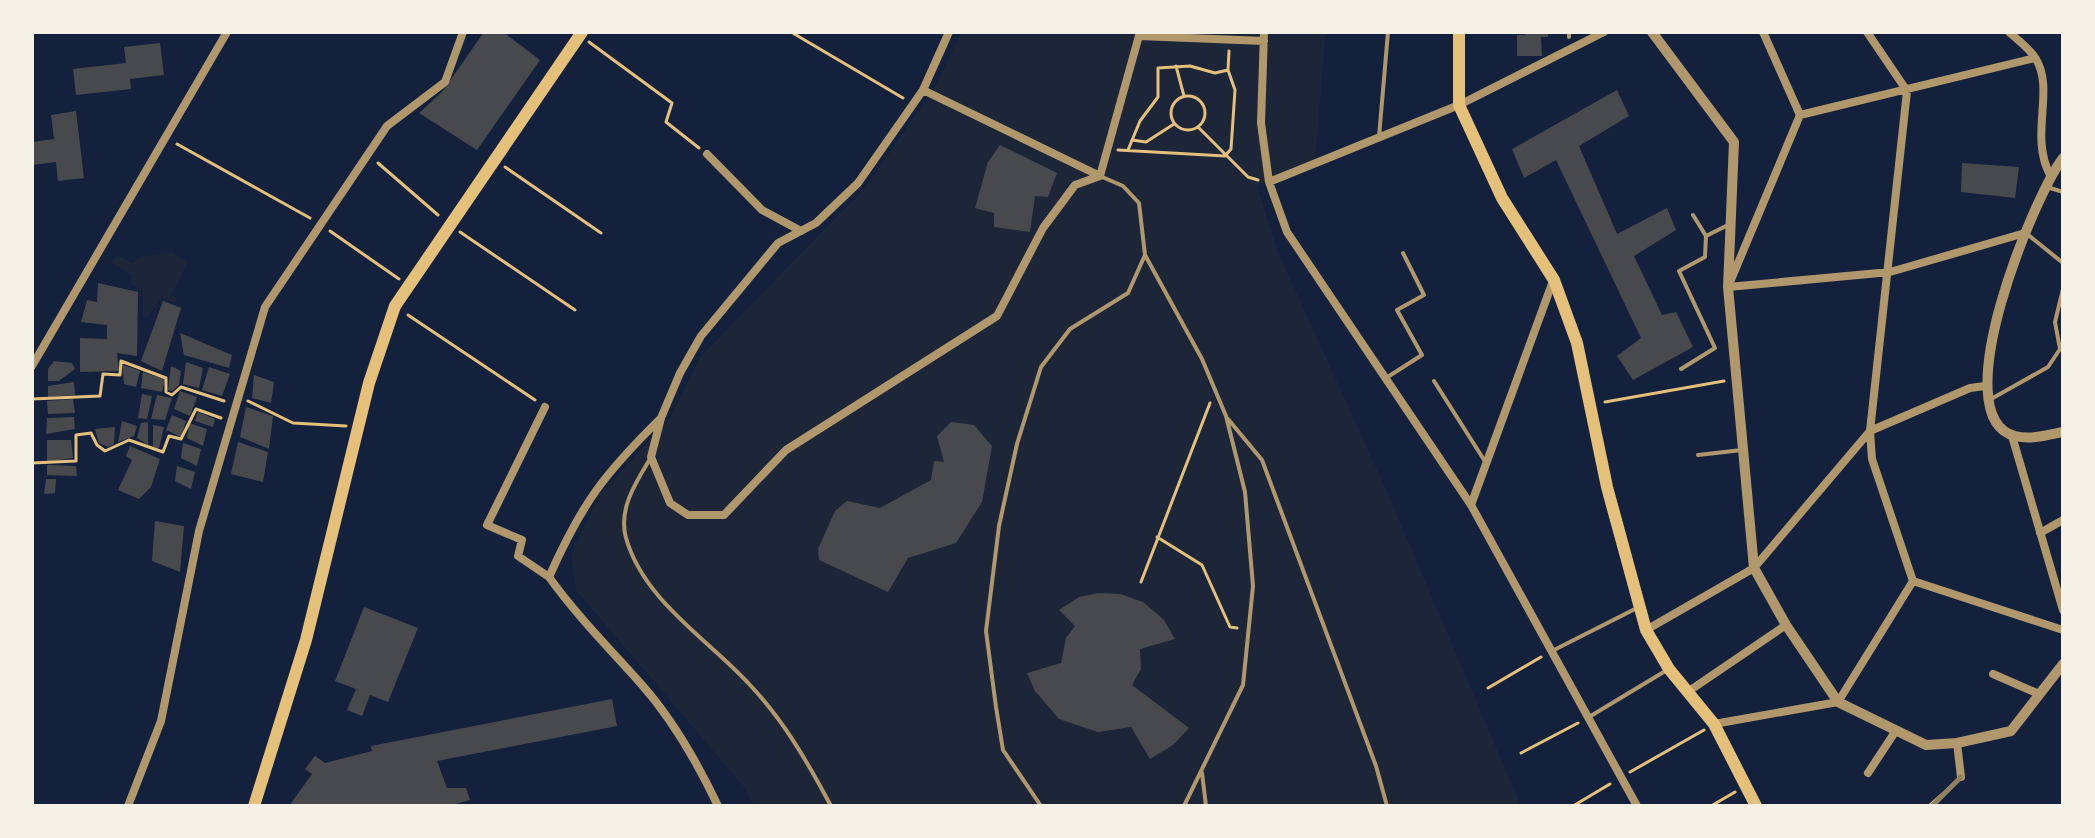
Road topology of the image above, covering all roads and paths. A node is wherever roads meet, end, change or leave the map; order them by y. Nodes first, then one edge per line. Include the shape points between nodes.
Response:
1 (227, 32) edge
2 (463, 32) edge
3 (791, 32) edge
4 (949, 32) edge
5 (1388, 32) edge
6 (1459, 32) edge
7 (1604, 32) edge
8 (1652, 32) edge
9 (1763, 32) edge
10 (1867, 32) edge
11 (2009, 32) edge
12 (581, 34) edge
13 (1140, 34) edge
14 (1264, 36) edge
15 (1229, 39) junction
16 (2035, 58) junction
17 (1176, 66) junction
18 (1228, 70) junction
19 (923, 90) junction
20 (1907, 91) junction
21 (1184, 96) junction
22 (913, 104) junction
23 (1459, 105) junction
24 (1800, 115) junction
25 (1174, 124) junction
26 (1198, 127) junction
27 (166, 137) junction
28 (1379, 138) junction
29 (1132, 140) junction
30 (1108, 149) junction
31 (1128, 150) junction
32 (366, 152) junction
33 (707, 154) joint
34 (1225, 156) junction
35 (2063, 158) edge
36 (494, 160) junction
37 (2050, 175) junction
38 (1100, 176) junction
39 (1269, 182) junction
40 (2045, 186) junction
41 (2063, 192) edge
42 (1693, 215) dead end
43 (318, 223) junction
44 (450, 225) junction
45 (1728, 225) junction
46 (801, 231) junction
47 (601, 233) dead end
48 (2025, 233) junction
49 (1706, 236) junction
50 (1403, 253) dead end
51 (1145, 255) junction
52 (2063, 263) edge
53 (1890, 272) junction
54 (1554, 280) junction
55 (409, 286) junction
56 (1728, 287) junction
57 (2063, 289) edge
58 (395, 306) junction
59 (575, 310) dead end
60 (2062, 347) edge
61 (32, 366) edge
62 (1681, 369) dead end
63 (1386, 378) junction
64 (1737, 378) junction
65 (1434, 381) dead end
66 (1985, 386) junction
67 (32, 399) edge
68 (236, 400) junction
69 (1986, 402) junction
70 (1589, 405) junction
71 (545, 407) joint
72 (1205, 415) dead end
73 (1226, 416) junction
74 (661, 418) junction
75 (230, 421) junction
76 (360, 426) junction
77 (1870, 431) junction
78 (2063, 432) edge
79 (2012, 436) junction
80 (1742, 450) junction
81 (1698, 455) dead end
82 (651, 457) junction
83 (32, 463) edge
84 (1486, 463) junction
85 (1471, 505) junction
86 (2063, 520) edge
87 (2040, 533) junction
88 (1157, 537) junction
89 (1754, 568) junction
90 (549, 577) junction
91 (1913, 581) junction
92 (1141, 582) dead end
93 (1639, 607) junction
94 (2063, 610) edge
95 (1786, 625) junction
96 (1249, 630) junction
97 (1646, 630) junction
98 (2063, 630) edge
99 (1552, 651) junction
100 (2063, 664) edge
101 (1669, 669) junction
102 (1993, 674) dead end
103 (1488, 688) dead end
104 (1689, 691) junction
105 (2039, 694) junction
106 (1838, 702) junction
107 (1588, 718) junction
108 (1714, 724) junction
109 (1895, 732) junction
110 (1957, 743) junction
111 (1521, 753) dead end
112 (1201, 770) junction
113 (1868, 773) dead end
114 (1961, 777) joint
115 (1621, 778) junction
116 (1746, 786) junction
117 (128, 806) edge
118 (254, 806) edge
119 (718, 806) edge
120 (831, 806) edge
121 (1041, 806) edge
122 (1184, 806) edge
123 (1206, 806) edge
124 (1387, 806) edge
125 (1573, 806) edge
126 (1637, 806) edge
127 (1711, 806) edge
128 (1756, 806) edge
129 (1929, 806) edge

1 - 27 street
2 - 32 street via 445,82 387,126
3 - 22 path
4 - 19 street
5 - 28 lane
6 - 23 main road
7 - 23 street
8 - 45 street via 1734,142
9 - 24 street
10 - 20 street
11 - 16 street
12 - 33 path via 672,103 666,122
12 - 36 main road
13 - 15 street
13 - 30 street
14 - 15 street
14 - 39 street via 1261,123
15 - 18 path
16 - 20 street
16 - 37 street via 2043,77 2039,156
17 - 18 path
17 - 21 path
17 - 29 path via 1158,68 1158,97
18 - 34 path via 1235,90 1231,149
19 - 22 street
19 - 38 street
20 - 24 street
20 - 53 street
21 - 25 path via 1174,102
21 - 26 path via 1196,97 1204,106 1205,118
22 - 46 street via 858,183
23 - 28 street
23 - 54 main road via 1502,198
24 - 56 street
25 - 26 path via 1181,129
25 - 29 path via 1146,142
26 - 34 path
27 - 43 path
27 - 61 street
28 - 39 street
29 - 31 path
30 - 31 path
30 - 38 street
31 - 34 path
32 - 43 street
32 - 44 path
33 - 46 street via 762,210
34 - 39 path via 1248,177
35 - 37 street
36 - 44 main road
36 - 47 path
37 - 40 street
38 - 51 lane via 1123,186 1139,203
38 - 82 street via 1075,185 1043,228 997,316 786,450 724,515 688,515 670,503
39 - 63 street via 1287,232
40 - 41 lane
40 - 48 street
42 - 49 lane
43 - 55 path
43 - 68 street via 265,307
44 - 55 main road
44 - 59 path
45 - 49 lane
45 - 56 street
46 - 74 street via 778,243 701,336
48 - 52 lane
48 - 53 street
48 - 66 street via 1988,351
49 - 62 lane via 1705,257 1679,271 1715,348
50 - 63 lane via 1424,295 1397,310 1422,355
51 - 73 lane via 1202,359
51 - 121 lane via 1128,293 1070,329 1041,367 999,526 986,631 996,707 1003,750
53 - 56 street
53 - 77 street
54 - 70 main road via 1577,343
54 - 84 street
55 - 58 main road
56 - 64 street
57 - 60 lane via 2055,322
58 - 71 path
58 - 76 main road
60 - 69 lane via 2048,367
63 - 85 street
64 - 70 path
64 - 80 street
65 - 84 lane
66 - 69 street
66 - 77 street
67 - 68 path via 100,396 103,374 120,375 121,361 166,378 166,392 172,395 181,387
68 - 75 street
68 - 76 path via 293,423
69 - 79 street via 1995,421
70 - 93 main road
71 - 90 street via 487,525 522,540 518,556
72 - 88 path
73 - 96 lane via 1245,492 1253,586
73 - 124 lane via 1262,460
74 - 82 street
74 - 90 street via 585,502
75 - 83 path via 196,409 181,439 169,436 163,452 129,440 105,451 91,433 76,435 76,461
75 - 117 street via 199,531 161,721
76 - 118 main road via 306,640
77 - 89 street
77 - 91 street via 1872,459
78 - 79 street
79 - 87 street
80 - 81 lane
80 - 89 street
82 - 120 lane via 628,496 625,536 654,594 752,687 797,744
84 - 85 street
85 - 99 street
86 - 87 street
87 - 94 street
88 - 92 path
88 - 96 path via 1202,565 1230,627
89 - 95 street
89 - 97 street
90 - 119 street via 579,618 644,687
91 - 98 street
91 - 106 street
93 - 97 main road
93 - 99 lane
95 - 104 street
95 - 106 street
96 - 112 lane via 1243,685
97 - 101 main road
99 - 103 path
99 - 107 street
100 - 105 street
101 - 104 main road
101 - 107 lane
102 - 105 street
104 - 108 main road
105 - 110 street via 2011,731
106 - 108 street
106 - 109 street
107 - 111 path
107 - 115 street
108 - 115 path
108 - 116 main road
109 - 110 street via 1926,745
109 - 113 street
110 - 114 street
112 - 122 lane
112 - 123 lane
114 - 129 path
115 - 125 path
115 - 126 street
116 - 127 path
116 - 128 main road

